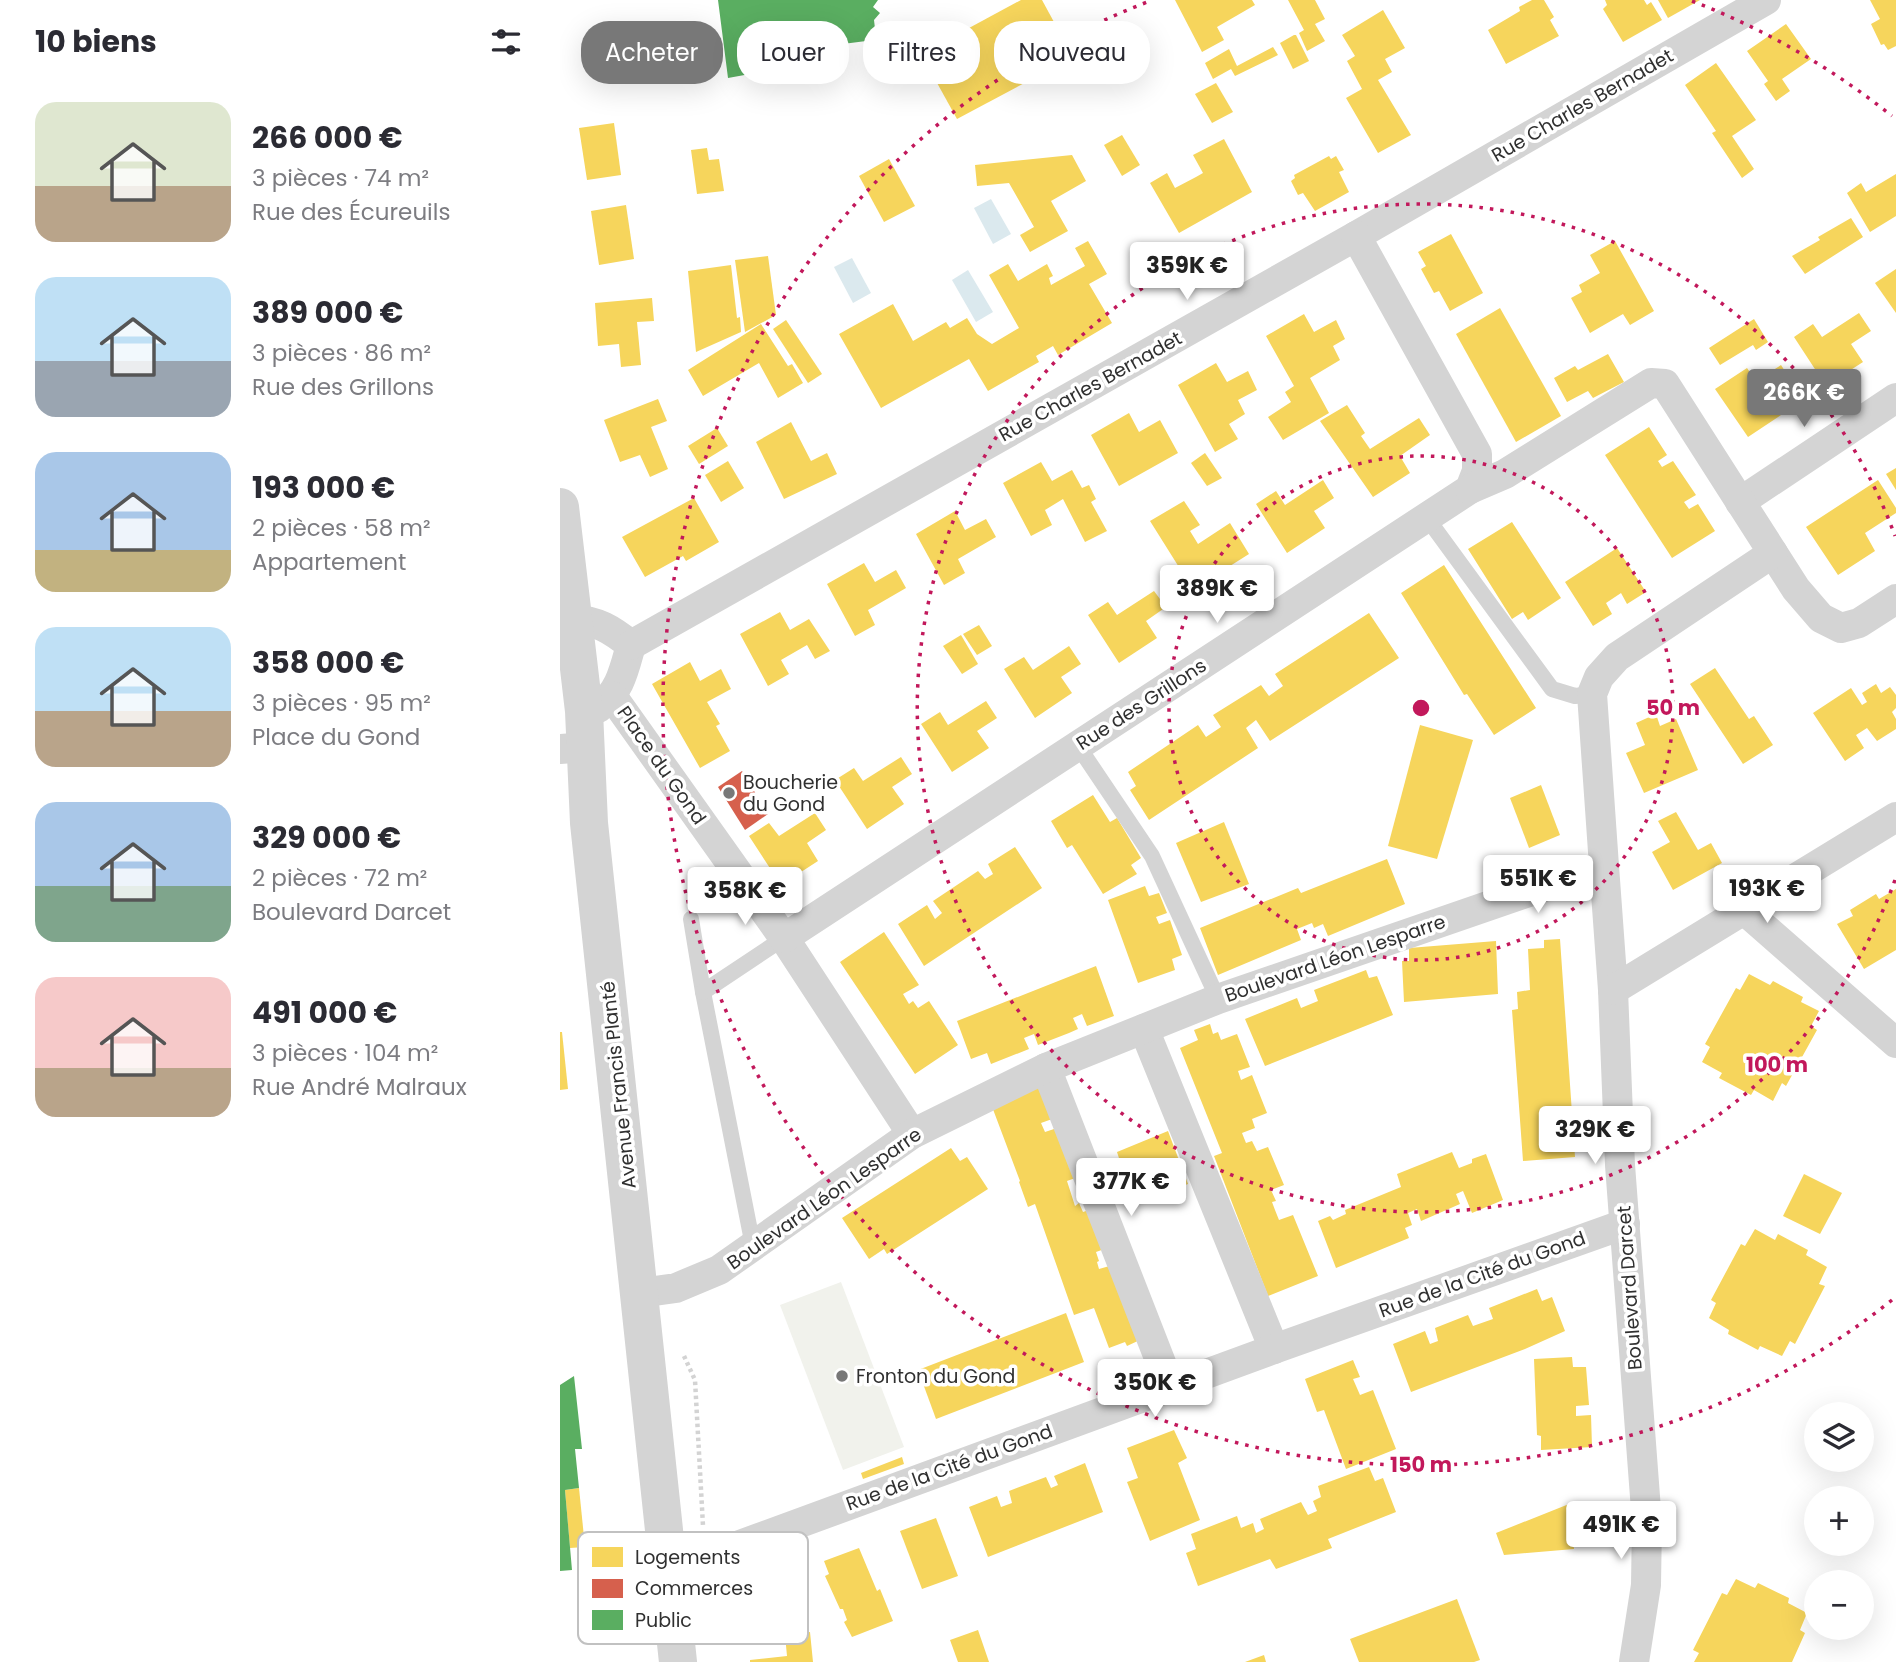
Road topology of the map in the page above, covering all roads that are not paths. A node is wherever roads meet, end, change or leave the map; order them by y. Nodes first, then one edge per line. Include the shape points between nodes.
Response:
1 (1766, 0) edge
2 (1356, 236) junction
3 (1896, 398) edge
4 (1471, 489) junction
5 (1740, 502) junction
6 (560, 508) edge
7 (1427, 517) junction
8 (1773, 553) junction
9 (1896, 599) edge
10 (573, 620) junction
11 (631, 645) junction
12 (1592, 694) junction
13 (585, 726) edge
14 (1078, 746) junction
15 (1896, 817) edge
16 (1604, 866) junction
17 (1744, 910) junction
18 (691, 919) dead end
19 (784, 938) junction
20 (1613, 990) junction
21 (703, 992) junction
22 (1217, 999) junction
23 (1144, 1029) junction
24 (1896, 1043) edge
25 (1046, 1068) junction
26 (912, 1134) junction
27 (1625, 1224) junction
28 (753, 1246) junction
29 (640, 1293) junction
30 (1273, 1349) junction
31 (1170, 1386) junction
32 (665, 1532) edge
33 (775, 1532) edge
34 (676, 1644) edge
35 (678, 1662) edge
36 (1634, 1662) edge

1 - 2 street, Rue Charles Bernadet
2 - 4 street via 1477,454
2 - 11 street, Rue Charles Bernadet
3 - 5 street
4 - 5 street via 1505,474 1651,383 1665,384 1675,397
4 - 7 street, Rue des Grillons
5 - 8 street
6 - 10 street, Avenue Francis Planté
7 - 12 lane via 1552,689 1575,696
7 - 14 street, Rue des Grillons
8 - 9 street via 1821,618 1841,628 1859,623
8 - 12 street via 1617,657 1599,677
10 - 11 street via 590,620
10 - 13 street, Avenue Francis Planté
11 - 13 street via 621,684
12 - 16 street
13 - 19 street, Place du Gond
13 - 29 street, Avenue Francis Planté via 589,823
14 - 19 street, Rue des Grillons
14 - 22 lane via 1152,856
15 - 17 street
16 - 20 street, Boulevard Darcet
16 - 22 street, Boulevard Léon Lesparre
17 - 20 street
17 - 24 street
18 - 21 lane
19 - 21 lane
19 - 26 street, Place du Gond
20 - 27 street, Boulevard Darcet
21 - 28 lane
22 - 23 street, Boulevard Léon Lesparre
23 - 25 street, Boulevard Léon Lesparre
23 - 30 street
25 - 26 street, Boulevard Léon Lesparre
25 - 31 street
26 - 28 street, Boulevard Léon Lesparre
27 - 30 street, Rue de la Cité du Gond
27 - 36 street, Boulevard Darcet via 1647,1523 1646,1585
28 - 29 street, Boulevard Léon Lesparre via 719,1270 687,1284
29 - 32 street, Avenue Francis Planté
30 - 31 street, Rue de la Cité du Gond
31 - 33 street, Rue de la Cité du Gond
34 - 35 street, Avenue Francis Planté

